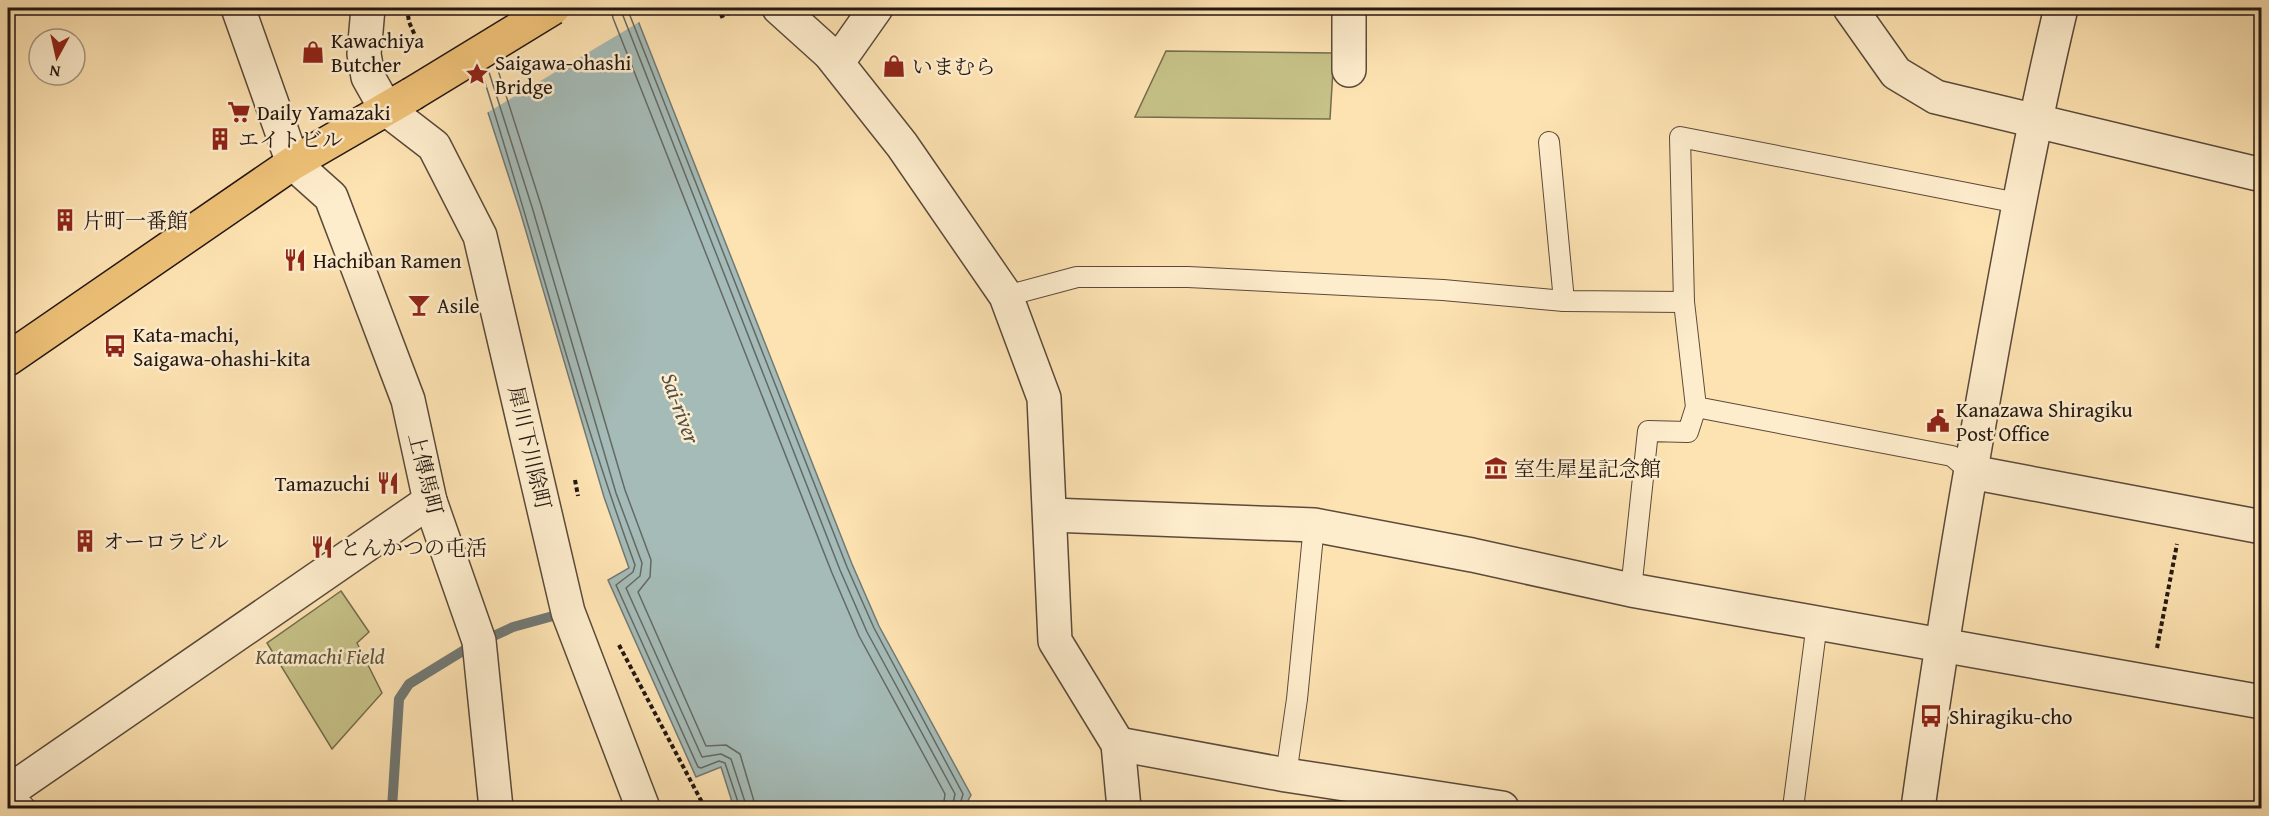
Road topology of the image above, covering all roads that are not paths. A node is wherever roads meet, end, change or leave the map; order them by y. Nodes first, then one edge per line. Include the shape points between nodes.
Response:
1 (238, 8) edge
2 (368, 8) edge
3 (553, 8) edge
4 (779, 8) edge
5 (876, 8) edge
6 (1349, 8) edge
7 (1850, 8) edge
8 (2061, 8) edge
9 (830, 54) junction
10 (1349, 70) dead end
11 (399, 102) junction
12 (2034, 122) junction
13 (1549, 142) dead end
14 (293, 163) junction
15 (2262, 175) edge
16 (2019, 202) junction
17 (1006, 296) junction
18 (1564, 301) junction
19 (1684, 302) junction
20 (8, 359) edge
21 (1696, 407) junction
22 (1971, 472) junction
23 (430, 501) junction
24 (1050, 515) junction
25 (1314, 525) junction
26 (2262, 527) edge
27 (1631, 590) junction
28 (1817, 623) junction
29 (1940, 644) junction
30 (2262, 702) edge
31 (1118, 744) junction
32 (1286, 776) junction
33 (8, 792) edge
34 (26, 808) edge
35 (496, 808) edge
36 (643, 808) edge
37 (1124, 808) edge
38 (1502, 808) edge
39 (1793, 808) edge
40 (1918, 808) edge

1 - 14 street
2 - 11 street via 364,54 368,77
3 - 11 highway, bridge
4 - 9 street
5 - 9 street via 845,52
6 - 10 street
7 - 12 street via 1896,73 1936,97
8 - 12 street
9 - 17 street via 902,145
11 - 14 highway
11 - 36 street, 犀川下川除町 via 434,146 480,236 568,612
12 - 15 street
12 - 16 street
13 - 18 lane
14 - 20 highway
14 - 23 street, 上傳馬町 via 331,197 408,400
16 - 19 lane via 1680,137
16 - 22 street
17 - 18 lane via 1088,277 1420,289
17 - 24 street via 1044,398
18 - 19 lane
19 - 21 lane
21 - 22 lane via 1952,456
21 - 27 lane via 1688,432 1648,431
22 - 26 street
22 - 29 street
23 - 33 street
23 - 35 street, 上傳馬町 via 479,640
24 - 25 street
24 - 31 street via 1055,641
25 - 27 street
25 - 32 lane via 1298,699
27 - 28 street
28 - 29 street
28 - 39 lane
29 - 30 street
29 - 40 street
31 - 32 street
31 - 37 street
32 - 38 street
33 - 34 lane

